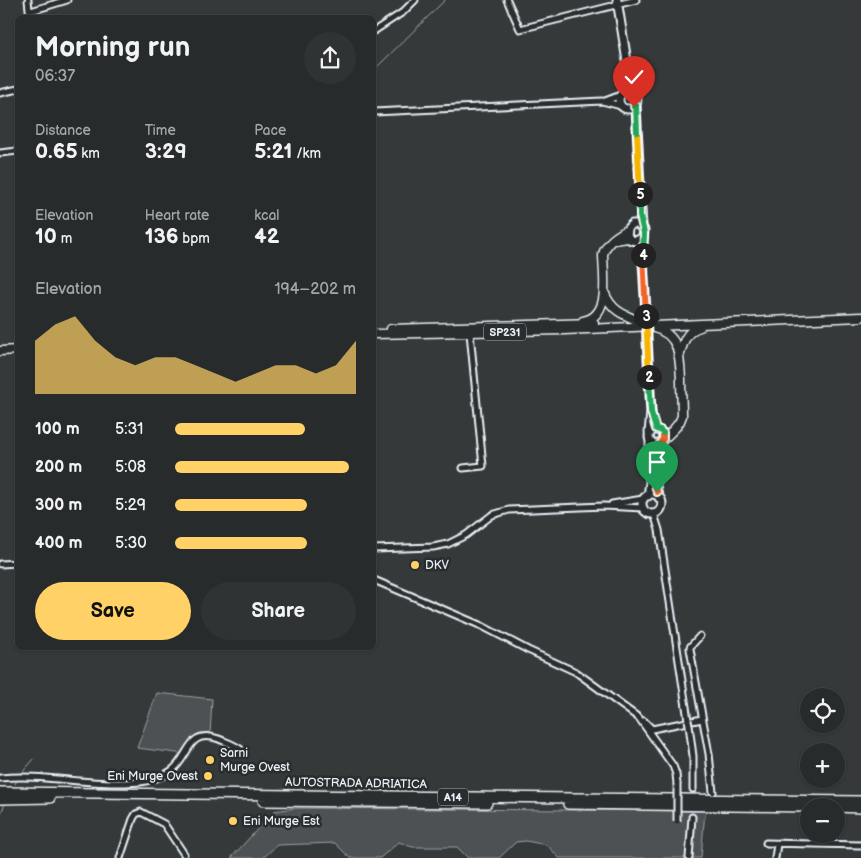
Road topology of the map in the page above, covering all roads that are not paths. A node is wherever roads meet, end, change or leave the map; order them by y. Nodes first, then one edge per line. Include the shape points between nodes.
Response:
1 (28, 0) edge
2 (67, 0) edge
3 (415, 0) edge
4 (508, 0) edge
5 (636, 0) edge
6 (617, 2) edge
7 (31, 11) junction
8 (30, 15) edge
9 (376, 30) edge
10 (628, 75) junction
11 (15, 90) edge
12 (632, 92) junction
13 (0, 93) edge
14 (622, 94) junction
15 (602, 101) junction
16 (636, 105) junction
17 (623, 108) junction
18 (376, 112) edge
19 (637, 126) junction
20 (15, 152) edge
21 (0, 154) edge
22 (641, 203) junction
23 (642, 227) junction
24 (629, 233) junction
25 (643, 237) junction
26 (643, 262) junction
27 (604, 290) junction
28 (861, 312) edge
29 (861, 317) edge
30 (563, 324) junction
31 (639, 324) junction
32 (713, 324) junction
33 (376, 329) edge
34 (470, 332) junction
35 (376, 334) edge
36 (15, 344) edge
37 (0, 346) edge
38 (15, 350) edge
39 (0, 351) edge
40 (679, 356) junction
41 (675, 428) junction
42 (654, 433) junction
43 (661, 442) junction
44 (462, 468) dead end
45 (645, 497) junction
46 (659, 498) junction
47 (604, 506) junction
48 (643, 508) junction
49 (654, 514) junction
50 (376, 549) edge
51 (15, 563) edge
52 (0, 564) edge
53 (376, 581) edge
54 (700, 636) dead end
55 (638, 718) junction
56 (702, 719) junction
57 (240, 749) dead end
58 (0, 778) edge
59 (693, 789) dead end
60 (0, 792) edge
61 (713, 792) dead end
62 (0, 799) edge
63 (861, 802) edge
64 (800, 807) edge
65 (845, 807) edge
66 (861, 808) edge
67 (692, 817) dead end
68 (677, 821) dead end
69 (766, 843) dead end
70 (777, 844) junction
71 (861, 845) edge
72 (184, 854) dead end
73 (120, 858) edge
74 (689, 858) edge
75 (775, 858) edge

1 - 7 street
2 - 7 street
3 - 9 street
4 - 6 street via 520,29
5 - 6 street
6 - 10 main road
7 - 8 street
10 - 12 main road
10 - 14 main road
11 - 13 street
12 - 14 main road
12 - 16 main road via 637,99
14 - 15 street
14 - 17 main road via 619,100
15 - 17 street
15 - 18 street
16 - 17 main road via 632,109
16 - 19 main road
17 - 19 main road
19 - 22 main road
20 - 21 street
22 - 23 main road
22 - 24 main road
23 - 24 main road via 637,224
23 - 25 main road
24 - 25 main road via 639,240
24 - 26 main road
24 - 27 main road via 611,240 606,246 603,254
25 - 26 main road
26 - 42 main road, bridge
27 - 30 main road via 603,301 595,317
27 - 31 main road via 615,310
28 - 31 main road, SP231
29 - 32 main road, SP231
30 - 31 main road, SP231
30 - 33 main road, SP231
31 - 32 main road, SP231
31 - 34 main road, SP231
31 - 40 main road via 669,335
32 - 40 main road via 688,333
34 - 35 main road, SP231
34 - 44 street via 483,466
36 - 37 main road
38 - 39 main road
40 - 41 main road via 682,416
41 - 42 main road
41 - 43 main road
42 - 43 main road via 663,434
42 - 43 main road via 654,444
42 - 45 main road via 650,482
43 - 46 main road via 655,459
45 - 46 main road via 654,495
45 - 47 street
45 - 48 main road
46 - 49 main road via 661,508
47 - 48 street
47 - 50 street via 509,510 492,515 448,544
48 - 49 main road
49 - 59 street via 689,722
51 - 52 street
53 - 55 street via 482,626 576,672
54 - 56 street via 690,649
55 - 56 street via 652,729
55 - 68 street, bridge via 673,766 677,784
56 - 61 street via 710,754
57 - 58 street via 210,736 201,736 172,771 139,782
60 - 63 highway, AUTOSTRADA ADRIATICA / A14
62 - 64 highway, AUTOSTRADA ADRIATICA / A14
65 - 66 highway
67 - 74 street
69 - 70 street
70 - 71 street
70 - 75 street
72 - 73 street via 164,824 141,812 135,815

